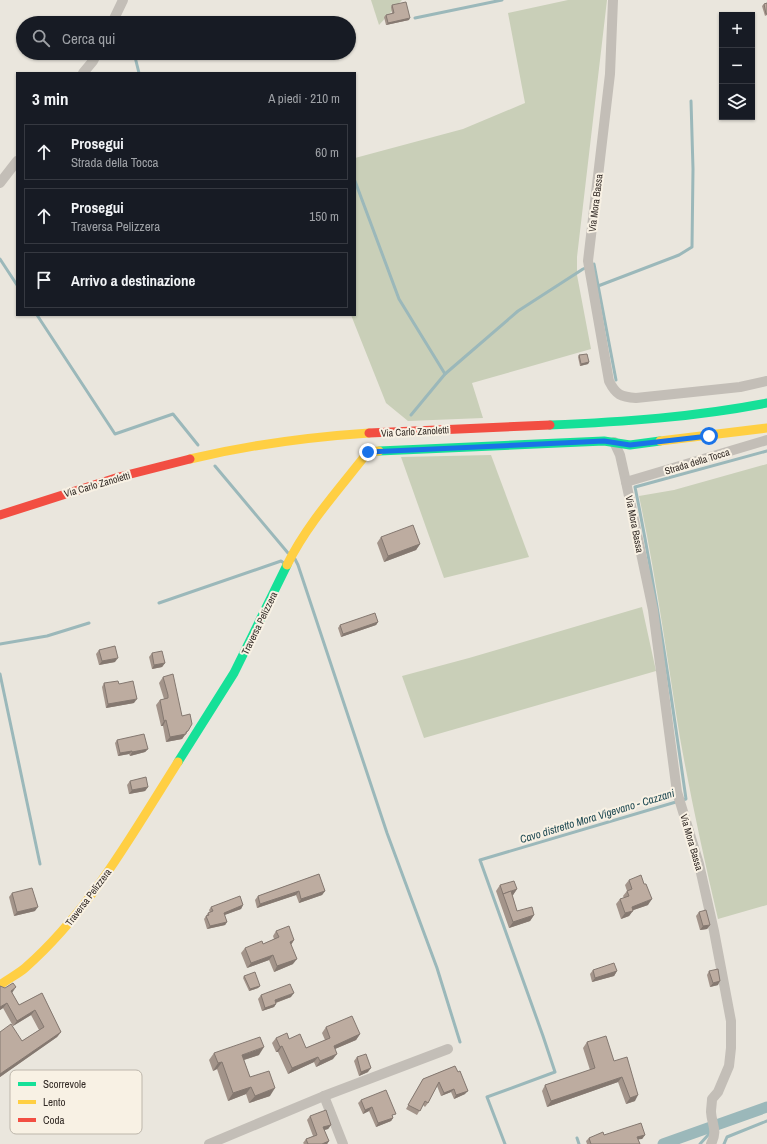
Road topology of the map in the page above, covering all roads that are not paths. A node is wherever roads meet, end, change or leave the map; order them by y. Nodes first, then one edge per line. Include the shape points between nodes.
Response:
1 (123, 0) edge
2 (613, 0) edge
3 (115, 16) edge
4 (94, 60) edge
5 (85, 72) edge
6 (16, 162) edge
7 (0, 183) edge
8 (767, 381) edge
9 (767, 403) edge
10 (767, 428) edge
11 (767, 440) edge
12 (614, 442) junction
13 (626, 482) junction
14 (0, 515) edge
15 (0, 985) edge
16 (448, 1049) dead end
17 (324, 1096) junction
18 (208, 1144) edge
19 (343, 1144) edge
20 (711, 1144) edge

1 - 3 street
2 - 8 street, Via Mora Bassa via 610,74 589,267 609,381 614,391 622,396 636,398
4 - 5 street
6 - 7 street
9 - 14 street, Via Carlo Zanoletti via 651,420 322,437 263,444 129,474
10 - 12 street, Strada della Tocca via 630,445
11 - 13 street, Strada della Tocca
12 - 13 street, Via Mora Bassa via 620,455
12 - 15 street, Traversa Pelizzera via 368,452 315,520 294,553 234,674 84,906 55,940 24,969
13 - 20 street, Via Mora Bassa via 653,610 680,801 711,916 731,1021 729,1066 718,1092 712,1099 711,1113 715,1137
16 - 17 street
17 - 18 street
17 - 19 street

